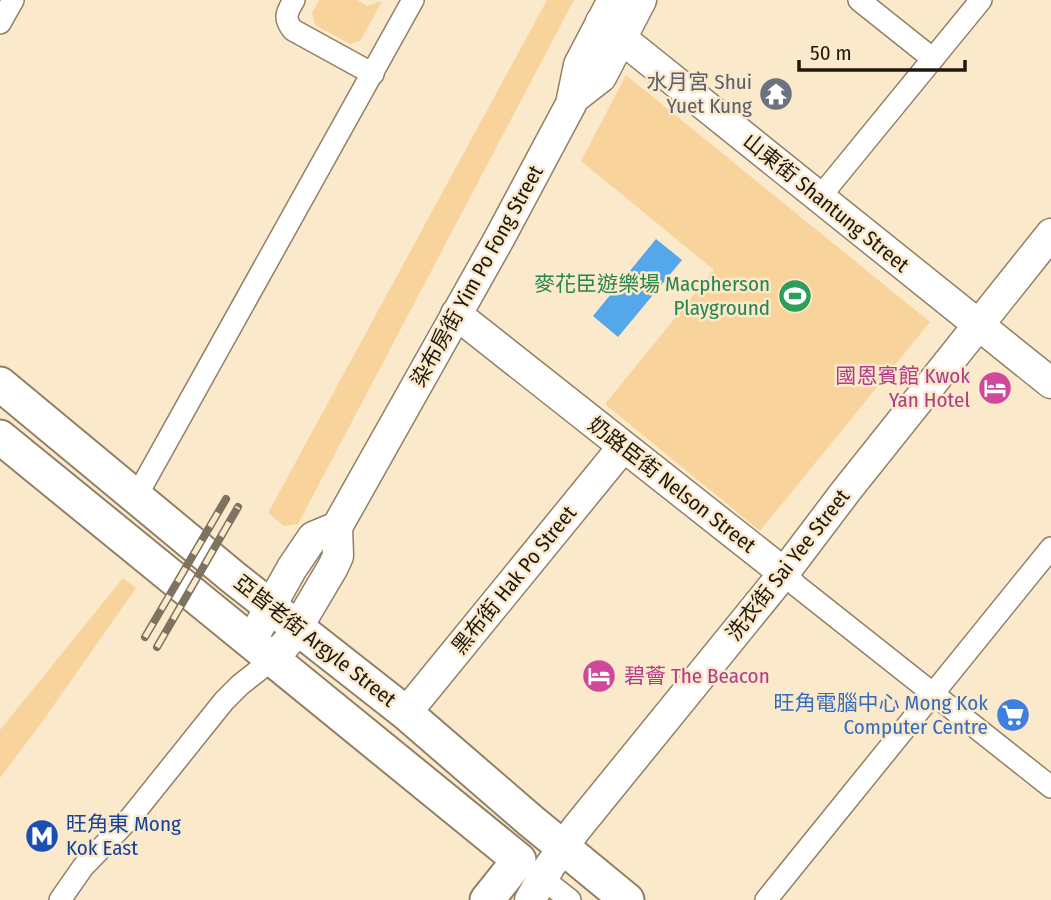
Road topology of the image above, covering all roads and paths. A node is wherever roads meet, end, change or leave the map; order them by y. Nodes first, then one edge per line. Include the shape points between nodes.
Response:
1 (13, 0) edge
2 (294, 0) edge
3 (413, 0) edge
4 (641, 0) edge
5 (859, 0) edge
6 (981, 0) edge
7 (612, 20) edge
8 (0, 23) edge
9 (933, 59) junction
10 (373, 74) junction
11 (820, 198) junction
12 (1051, 233) edge
13 (456, 314) junction
14 (979, 325) junction
15 (1051, 383) edge
16 (0, 384) edge
17 (0, 437) edge
18 (623, 447) junction
19 (136, 497) junction
20 (337, 527) junction
21 (1051, 548) edge
22 (784, 573) junction
23 (272, 607) junction
24 (298, 627) junction
25 (262, 650) junction
26 (933, 695) junction
27 (406, 713) junction
28 (1051, 788) edge
29 (553, 839) junction
30 (531, 880) edge
31 (60, 900) edge
32 (487, 900) edge
33 (570, 900) edge
34 (627, 900) edge
35 (766, 900) edge

1 - 8 street
2 - 10 street via 286,13 293,30
3 - 10 street
4 - 7 street, 染布房街 Yim Po Fong Street
5 - 9 street
6 - 9 street
7 - 11 street, 山東街 Shantung Street
7 - 13 street, 染布房街 Yim Po Fong Street via 579,65 574,98
9 - 11 street
10 - 19 street
11 - 14 street, 山東街 Shantung Street
12 - 14 street, 洗衣街 Sai Yee Street
13 - 18 street, 奶路臣街 Nelson Street
13 - 20 street, 染布房街 Yim Po Fong Street
14 - 15 street, 山東街 Shantung Street
14 - 22 street, 洗衣街 Sai Yee Street
16 - 19 main road, 亞皆老街 Argyle Street
17 - 25 main road, 亞皆老街 Argyle Street
18 - 22 street, 奶路臣街 Nelson Street
18 - 27 street, 黑布街 Hak Po Street
19 - 23 main road, 亞皆老街 Argyle Street
20 - 23 street, 染布房街 Yim Po Fong Street via 313,537
20 - 24 street, 染布房街 Yim Po Fong Street via 338,556
21 - 26 street
22 - 26 street, 奶路臣街 Nelson Street
22 - 29 street, 洗衣街 Sai Yee Street
23 - 24 main road, 亞皆老街 Argyle Street
23 - 25 street, 染布房街 Yim Po Fong Street
24 - 25 street, 染布房街 Yim Po Fong Street via 284,648
24 - 27 main road, 亞皆老街 Argyle Street
25 - 30 main road, 亞皆老街 Argyle Street
25 - 31 street via 240,685 131,817 83,867
26 - 28 street, 奶路臣街 Nelson Street
26 - 35 street
27 - 29 main road, 亞皆老街 Argyle Street
29 - 30 street, 洗衣街 Sai Yee Street
29 - 34 main road, 亞皆老街 Argyle Street
30 - 32 main road, 洗衣街 Sai Yee Street
30 - 33 street, 亞皆老街 Argyle Street

